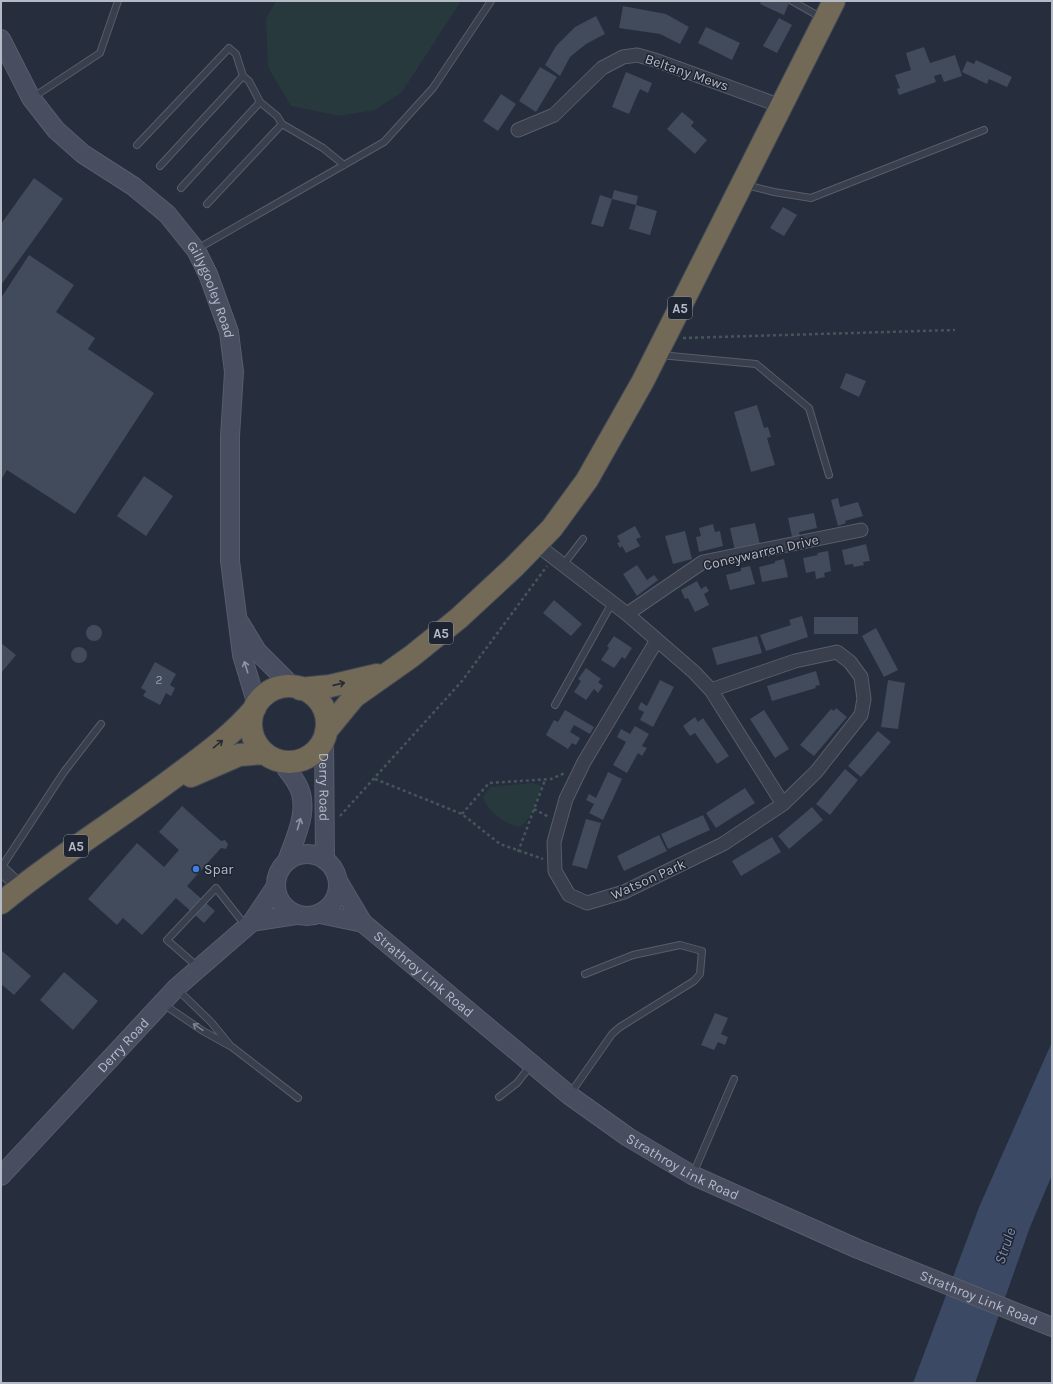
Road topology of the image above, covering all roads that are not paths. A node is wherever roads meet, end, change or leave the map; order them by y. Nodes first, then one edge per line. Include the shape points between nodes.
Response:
1 (118, 1) edge
2 (491, 1) edge
3 (792, 1) edge
4 (830, 10) edge
5 (1, 39) edge
6 (243, 76) junction
7 (31, 98) junction
8 (260, 102) junction
9 (781, 106) junction
10 (282, 124) junction
11 (518, 130) dead end
12 (984, 130) dead end
13 (137, 145) dead end
14 (344, 165) junction
15 (160, 166) dead end
16 (742, 184) junction
17 (181, 188) dead end
18 (207, 204) dead end
19 (196, 250) junction
20 (656, 354) junction
21 (829, 475) dead end
22 (861, 530) dead end
23 (582, 539) dead end
24 (536, 544) junction
25 (558, 562) junction
26 (612, 604) junction
27 (626, 614) junction
28 (238, 619) junction
29 (657, 640) junction
30 (390, 671) junction
31 (296, 688) junction
32 (711, 690) junction
33 (555, 705) dead end
34 (256, 706) junction
35 (101, 724) dead end
36 (325, 734) junction
37 (273, 757) junction
38 (154, 793) junction
39 (783, 804) junction
40 (325, 860) junction
41 (287, 861) junction
42 (1, 868) edge
43 (338, 881) junction
44 (276, 886) junction
45 (20, 887) junction
46 (1, 903) edge
47 (320, 914) junction
48 (296, 915) junction
49 (363, 923) junction
50 (249, 924) junction
51 (198, 967) junction
52 (585, 974) dead end
53 (176, 988) junction
54 (162, 1003) junction
55 (232, 1047) junction
56 (532, 1064) junction
57 (734, 1079) dead end
58 (569, 1095) junction
59 (499, 1097) dead end
60 (298, 1098) dead end
61 (692, 1175) junction
62 (1, 1176) edge
63 (1051, 1327) edge

1 - 7 lane via 100,53
2 - 14 lane via 433,88 384,142
3 - 4 lane
4 - 9 highway, A5
5 - 7 main road, Gillygooley Road
6 - 8 lane via 249,81
6 - 13 lane via 236,54 229,48
6 - 15 lane
7 - 19 main road, Gillygooley Road via 56,130 83,154 133,186 168,214
8 - 10 lane via 277,116
8 - 17 lane
9 - 11 street, Beltany Mews via 637,55 623,57 602,68 554,115
9 - 16 highway, A5
10 - 14 lane via 323,148
10 - 18 lane
12 - 16 lane via 811,198
14 - 19 lane
16 - 20 highway, A5
19 - 28 main road, Gillygooley Road via 208,274 229,332 234,372 230,436 230,561
20 - 21 lane via 756,364 809,408
20 - 24 highway, A5 via 587,480 552,528
22 - 27 street, Coneywarren Drive via 702,562
23 - 25 lane
24 - 25 street
24 - 30 highway, A5 via 459,618
25 - 26 street
26 - 27 street
26 - 33 lane
27 - 29 street
28 - 31 main road, Gillygooley Road via 257,651
34 -> 28 main road, Gillygooley Road via 242,655
29 - 32 street
29 - 39 street, Watson Park via 584,762 566,799 554,842 555,871 569,895 587,903 624,892 723,844
31 -> 30 highway, A5 via 330,686
30 - 36 highway, A5 via 354,697
31 - 34 highway, A5 via 280,687 269,692
31 - 36 highway via 315,697 322,708 326,719
32 - 39 street
32 - 39 street, Watson Park via 795,661 837,652 850,662 861,677 864,699 861,715 816,772
34 - 37 highway via 251,718 254,739
38 -> 34 highway, A5 via 223,740
35 - 42 lane via 64,772
36 - 37 highway, A5 via 315,752 305,758 293,762
36 - 40 main road, Derry Road
37 - 38 highway, A5 via 239,755
41 -> 37 main road, Derry Road via 301,820 302,798 298,785
38 - 45 highway, A5
40 - 41 main road via 305,854
40 - 43 main road via 332,867
41 - 44 main road via 281,868
42 - 45 street
43 - 47 main road via 335,899
43 - 49 main road, Strathroy Link Road
44 - 48 main road via 282,903
44 - 50 main road, Derry Road
45 - 46 highway, A5
47 - 48 main road
47 - 49 main road, Strathroy Link Road
48 - 50 main road
49 - 56 main road, Strathroy Link Road
50 - 51 main road, Derry Road
50 - 51 lane via 216,888 167,940
51 - 53 main road, Derry Road
52 - 58 lane via 634,956 680,946 702,951 700,974 694,981 612,1034
53 - 54 main road, Derry Road
53 - 55 lane
55 -> 54 lane
54 - 62 main road, Derry Road
55 - 60 lane
56 - 58 main road, Strathroy Link Road
56 - 59 lane via 517,1083
57 - 61 lane
58 - 61 main road, Strathroy Link Road via 628,1137
61 - 63 main road, Strathroy Link Road via 858,1249

